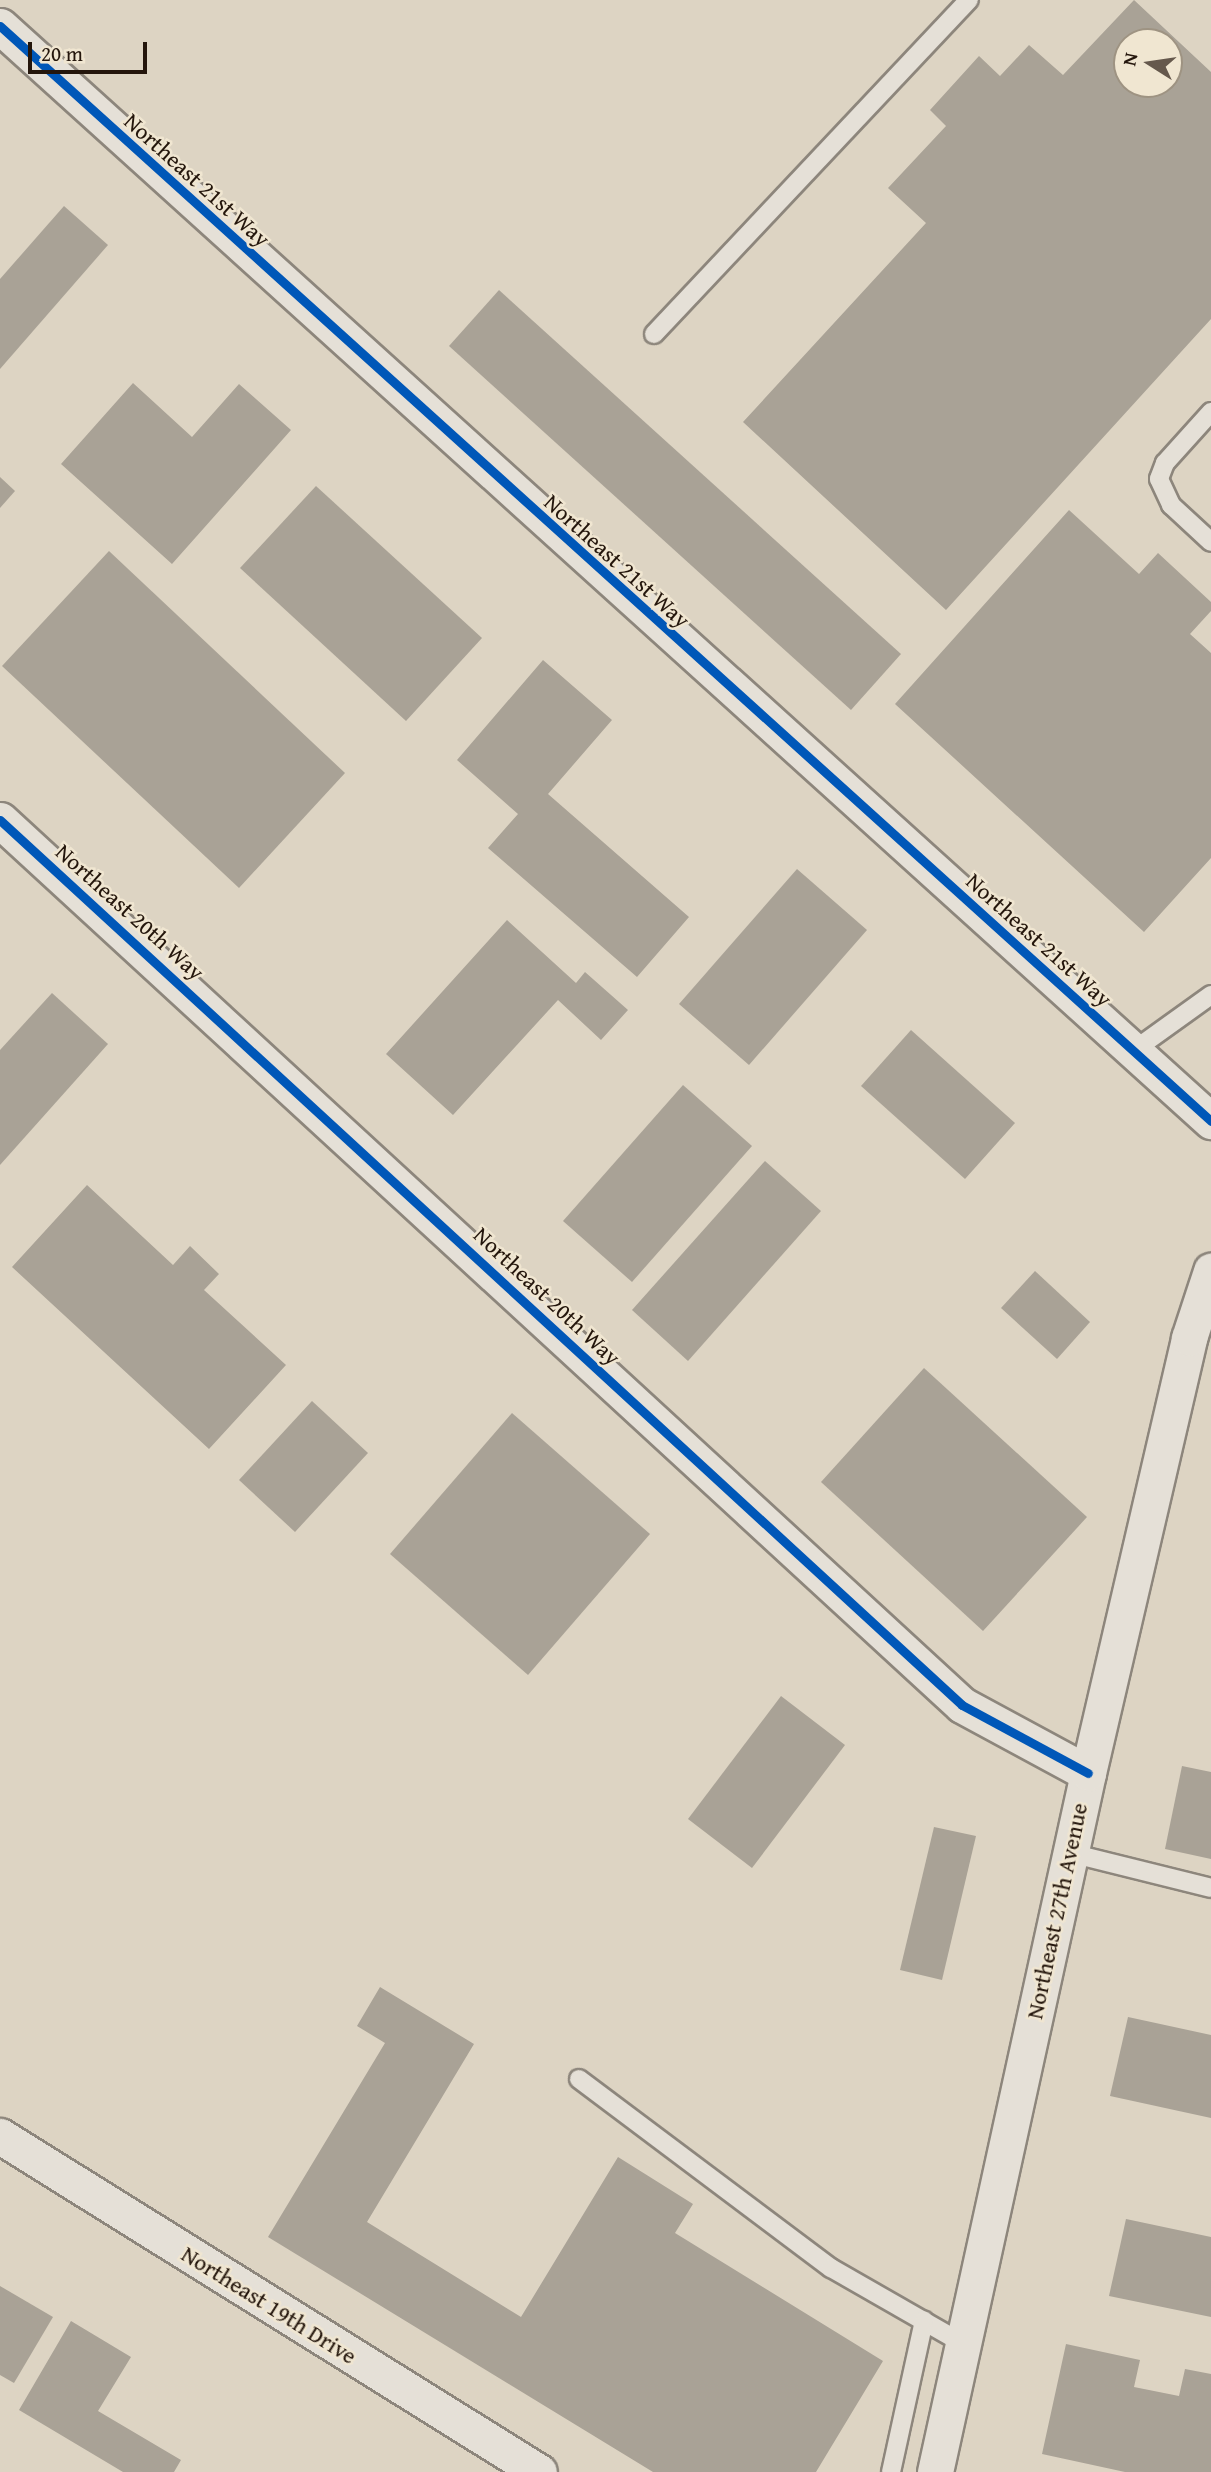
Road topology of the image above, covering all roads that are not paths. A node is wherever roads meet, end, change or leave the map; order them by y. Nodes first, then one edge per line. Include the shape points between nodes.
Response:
1 (969, 0) edge
2 (0, 26) edge
3 (654, 334) dead end
4 (1211, 412) edge
5 (1211, 542) edge
6 (0, 820) edge
7 (1211, 995) edge
8 (1133, 1051) junction
9 (1211, 1121) edge
10 (1211, 1270) edge
11 (1088, 1773) junction
12 (1070, 1853) junction
13 (1211, 1888) edge
14 (579, 2079) dead end
15 (0, 2136) edge
16 (924, 2321) junction
17 (962, 2343) junction
18 (539, 2472) edge
19 (891, 2472) edge
20 (935, 2472) edge

1 - 3 lane
2 - 8 street, Northeast 21st Way
4 - 5 lane via 1165,463 1159,479 1171,505
6 - 11 street, Northeast 20th Way via 962,1705
7 - 8 lane
8 - 9 street, Northeast 21st Way
10 - 11 street, Northeast 27th Avenue via 1189,1338
11 - 12 street, Northeast 27th Avenue
12 - 13 lane
12 - 17 street, Northeast 27th Avenue
14 - 16 lane via 831,2268
15 - 18 street, Northeast 19th Drive
16 - 17 lane
16 - 19 lane
17 - 20 street, Northeast 27th Avenue

